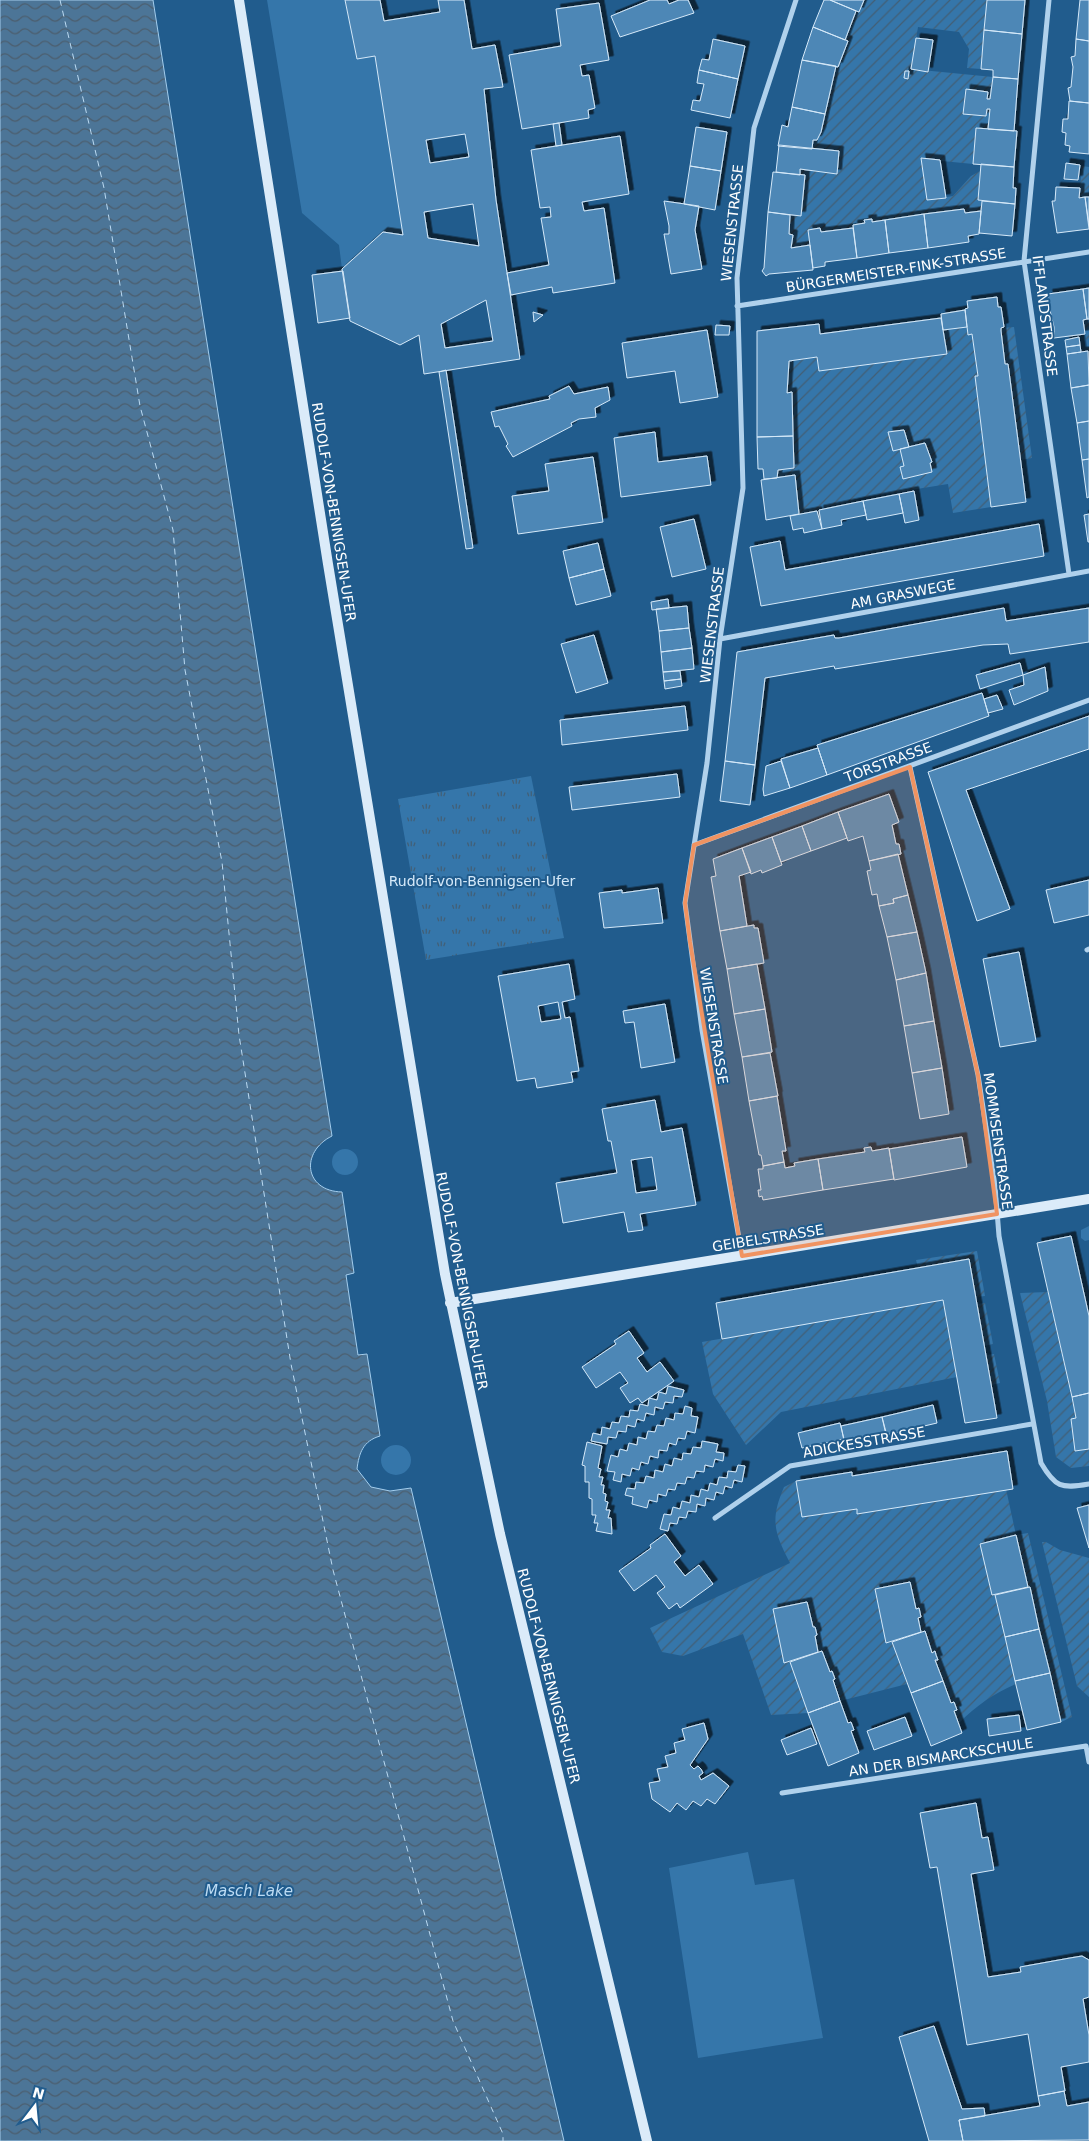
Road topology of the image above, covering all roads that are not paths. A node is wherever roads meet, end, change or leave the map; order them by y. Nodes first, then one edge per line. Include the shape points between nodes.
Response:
1 (239, 0) edge
2 (796, 0) edge
3 (1049, 0) edge
4 (1089, 252) edge
5 (1024, 261) junction
6 (736, 306) junction
7 (1089, 571) edge
8 (1069, 574) junction
9 (720, 639) junction
10 (1089, 700) edge
11 (910, 767) junction
12 (694, 844) junction
13 (1089, 1199) edge
14 (997, 1214) junction
15 (742, 1256) junction
16 (450, 1303) junction
17 (1032, 1424) junction
18 (1089, 1484) edge
19 (715, 1518) dead end
20 (1089, 1762) edge
21 (782, 1793) dead end
22 (647, 2141) edge

1 - 16 street, RUDOLF-VON-BENNIGSEN-UFER
2 - 6 street, WIESENSTRASSE via 754,128
3 - 5 street, IFFLANDSTRASSE
4 - 5 street, BÜRGERMEISTER-FINK-STRASSE
5 - 6 street, BÜRGERMEISTER-FINK-STRASSE
5 - 8 street, IFFLANDSTRASSE
6 - 9 street, WIESENSTRASSE via 743,488
7 - 8 street, AM GRASWEGE
8 - 9 street, AM GRASWEGE
9 - 12 street, WIESENSTRASSE via 707,763
10 - 11 street, TORSTRASSE
11 - 12 street, TORSTRASSE
11 - 14 street, MOMMSENSTRASSE via 978,1075
12 - 15 street, WIESENSTRASSE via 685,903 702,1030
13 - 14 street, GEIBELSTRASSE
14 - 15 street, GEIBELSTRASSE
14 - 17 street, MOMMSENSTRASSE
15 - 16 street, GEIBELSTRASSE
16 - 22 street, RUDOLF-VON-BENNIGSEN-UFER via 502,1544
17 - 18 street, MOMMSENSTRASSE via 1041,1463 1052,1480 1071,1487
17 - 19 street, ADICKESSTRASSE via 790,1466
20 - 21 street, AN DER BISMARCKSCHULE via 1086,1746

